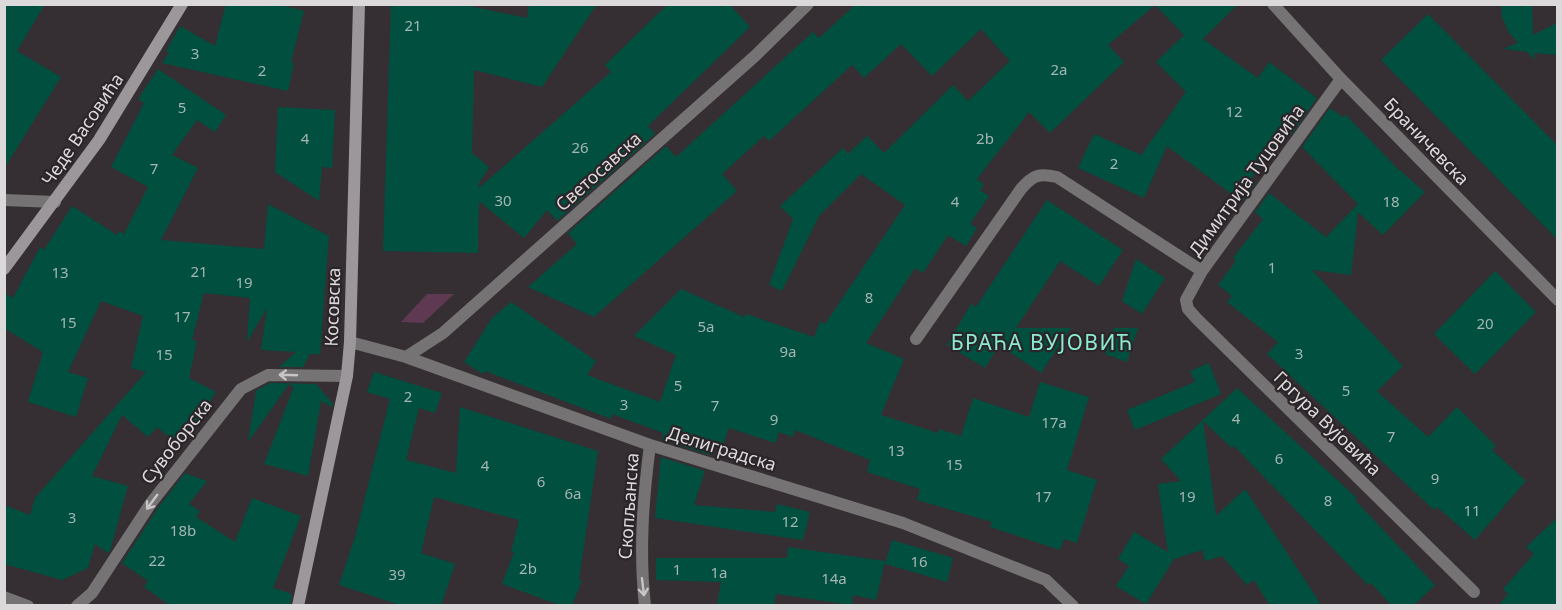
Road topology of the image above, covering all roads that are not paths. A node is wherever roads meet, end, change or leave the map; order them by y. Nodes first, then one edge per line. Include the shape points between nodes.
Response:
1 (182, 4) edge
2 (359, 4) edge
3 (808, 4) edge
4 (1273, 4) edge
5 (1341, 79) junction
6 (4, 200) edge
7 (55, 202) junction
8 (4, 269) edge
9 (1202, 271) junction
10 (1557, 300) edge
11 (916, 339) dead end
12 (350, 342) junction
13 (406, 357) junction
14 (346, 376) junction
15 (650, 445) junction
16 (1474, 592) dead end
17 (4, 597) edge
18 (28, 606) edge
19 (77, 606) edge
20 (298, 606) edge
21 (645, 606) edge
22 (1073, 606) edge

1 - 7 main road, Чеде Васовића via 99,140
2 - 12 main road, Косовска
3 - 13 street, Светосавска via 755,56 443,333
4 - 5 street, Браничевска
5 - 9 street, Димитрија Туцовића
5 - 10 street, Браничевска
6 - 7 street
7 - 8 main road, Чеде Васовића
9 - 11 street, Димитрија Туцовића via 1057,177 1042,173 1032,176 1021,189
9 - 16 street, Гргура Вујовића via 1186,300 1188,309
12 - 13 street, Делиградска
12 - 14 main road, Косовска
13 - 15 street, Делиградска
14 -> 19 street, Сувоборска via 268,375 241,388 151,503 92,593
14 - 20 main road, Косовска
15 -> 21 street, Скопљанска via 642,508
15 - 22 street, Делиградска via 903,523 1046,580
17 - 18 street

